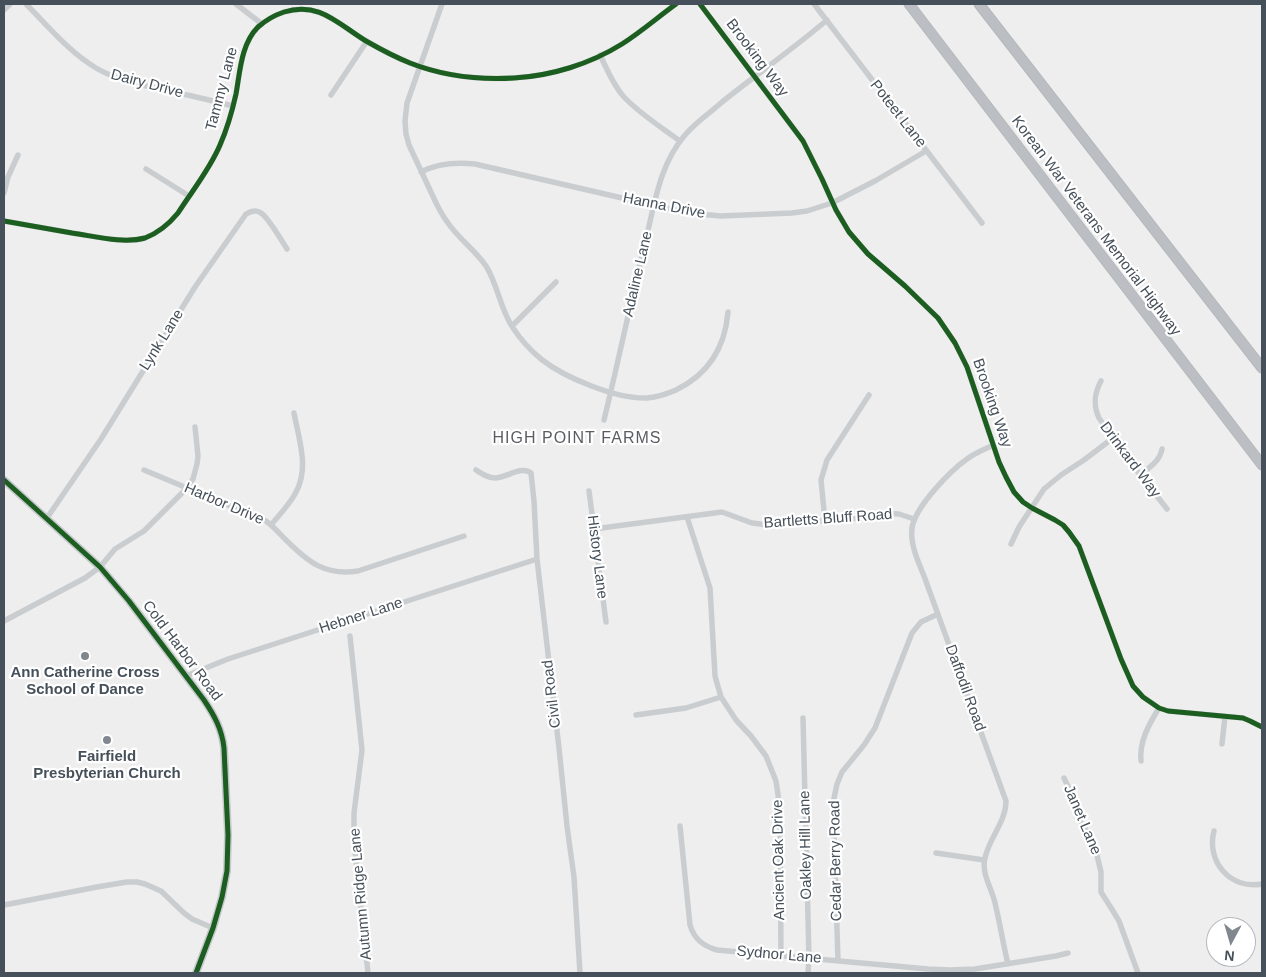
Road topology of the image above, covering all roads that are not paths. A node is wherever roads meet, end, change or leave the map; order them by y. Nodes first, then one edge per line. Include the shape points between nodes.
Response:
1 (10, 4) edge
2 (26, 4) edge
3 (236, 4) edge
4 (442, 4) edge
5 (676, 4) edge
6 (700, 4) edge
7 (814, 4) edge
8 (909, 4) edge
9 (979, 4) edge
10 (4, 10) edge
11 (826, 20) junction
12 (262, 24) junction
13 (366, 41) junction
14 (600, 55) junction
15 (419, 66) junction
16 (755, 77) junction
17 (330, 95) dead end
18 (233, 106) junction
19 (680, 141) junction
20 (926, 151) junction
21 (18, 155) dead end
22 (146, 169) dead end
23 (421, 172) junction
24 (4, 193) edge
25 (189, 196) junction
26 (832, 203) junction
27 (653, 205) junction
28 (4, 221) edge
29 (982, 223) dead end
30 (287, 249) dead end
31 (556, 282) dead end
32 (728, 312) dead end
33 (512, 326) junction
34 (1262, 368) edge
35 (1101, 381) dead end
36 (611, 392) junction
37 (869, 395) dead end
38 (294, 413) dead end
39 (604, 420) dead end
40 (195, 427) dead end
41 (1113, 438) junction
42 (994, 445) junction
43 (1162, 450) dead end
44 (1262, 465) edge
45 (144, 470) dead end
46 (476, 470) dead end
47 (1140, 475) junction
48 (4, 480) edge
49 (187, 488) junction
50 (589, 491) dead end
51 (1032, 508) junction
52 (1167, 509) dead end
53 (687, 517) junction
54 (47, 518) junction
55 (914, 519) junction
56 (825, 521) junction
57 (271, 525) junction
58 (594, 529) junction
59 (464, 536) dead end
60 (1011, 544) dead end
61 (537, 559) junction
62 (100, 567) junction
63 (938, 614) junction
64 (4, 621) edge
65 (606, 622) dead end
66 (350, 636) dead end
67 (186, 676) junction
68 (721, 697) junction
69 (1158, 708) junction
70 (636, 715) dead end
71 (1226, 716) junction
72 (804, 718) dead end
73 (1262, 727) edge
74 (1222, 744) dead end
75 (1141, 761) dead end
76 (1064, 778) dead end
77 (680, 826) dead end
78 (1214, 831) dead end
79 (936, 853) dead end
80 (984, 860) junction
81 (1262, 884) edge
82 (4, 906) edge
83 (213, 928) junction
84 (1068, 953) dead end
85 (781, 956) junction
86 (809, 958) junction
87 (838, 961) junction
88 (1008, 964) junction
89 (196, 973) edge
90 (368, 973) edge
91 (580, 973) edge
92 (808, 973) edge
93 (1138, 973) edge

1 - 10 street
2 - 18 street, Dairy Drive via 70,49 108,74
3 - 12 street
4 - 15 street
5 - 14 street, Tammy Lane via 627,40
6 - 16 street, Brooking Way
7 - 11 street, Poteet Lane
8 - 44 highway, Korean War Veterans Memorial Highway
9 - 34 highway
11 - 16 street, Adaline Lane
11 - 20 street, Poteet Lane
12 - 13 street, Tammy Lane via 288,11 312,10 330,16
12 - 18 street, Tammy Lane via 247,44
13 - 15 street, Tammy Lane
13 - 17 street
14 - 15 street, Tammy Lane via 574,66 516,78 464,76
14 - 19 street via 623,96
15 - 23 street via 407,103 405,121 409,145
16 - 19 street, Adaline Lane
16 - 26 street, Brooking Way via 804,141
18 - 25 street, Tammy Lane via 213,159
19 - 27 street, Adaline Lane via 664,172
20 - 26 street, Hanna Drive
20 - 29 street, Poteet Lane
21 - 24 street
22 - 25 street
23 - 27 street, Hanna Drive via 443,164 475,164
23 - 33 street via 447,223 487,267
25 - 28 street, Tammy Lane via 166,225 152,235 134,240
26 - 27 street, Hanna Drive via 792,213 721,216
26 - 42 street, Brooking Way via 842,223 858,243 922,301 945,327 967,368
27 - 36 street, Adaline Lane
30 - 54 street, Lynk Lane via 264,215 258,211 246,214 195,287
31 - 33 street
32 - 36 street via 720,348 692,381 673,392 647,398
33 - 36 street via 526,345 553,368
35 - 41 street, Drinkard Way via 1094,398 1096,410
36 - 39 street, Adaline Lane
37 - 56 street via 827,460 821,480
38 - 57 street via 303,458 302,475 296,492
40 - 49 street via 197,464
41 - 47 street, Drinkard Way
41 - 51 street via 1052,482
42 - 51 street, Brooking Way via 1014,492
42 - 55 street via 966,460 944,479
43 - 47 street via 1155,462
45 - 49 street, Harbor Drive
46 - 61 street, Civil Road via 494,478 524,470 531,473
47 - 52 street, Drinkard Way
48 - 54 main road, Cold Harbor Road
49 - 57 street, Harbor Drive
49 - 62 street via 144,531 115,550
50 - 58 street, History Lane
51 - 60 street
51 - 69 street, Brooking Way via 1055,520 1074,538 1133,686
53 - 56 street, Bartletts Bluff Road via 722,512 768,525
53 - 58 street, Bartletts Bluff Road
53 - 68 street, Ancient Oak Drive via 710,588 715,676
54 - 62 main road, Cold Harbor Road
55 - 56 street, Bartletts Bluff Road via 882,513
55 - 63 street, Daffodil Road via 913,546
57 - 59 street, Harbor Drive via 308,560 322,568 340,572 358,571
58 - 65 street, History Lane
61 - 67 street, Hebner Lane via 228,659
61 - 91 street, Civil Road via 574,877
62 - 64 street
62 - 67 main road, Cold Harbor Road
63 - 80 street, Daffodil Road via 1006,801 1006,810
63 - 87 street, Cedar Berry Road via 921,622 912,633 876,728 842,772 837,784 833,803
66 - 90 street, Autumn Ridge Lane via 362,750 354,841
67 - 83 main road, Cold Harbor Road via 215,716 224,742 228,859 225,885
68 - 70 street via 686,708
68 - 85 street, Ancient Oak Drive via 766,756 776,780 780,809
69 - 71 street, Brooking Way
69 - 75 street via 1140,748
71 - 73 street, Brooking Way via 1243,718
71 - 74 street
72 - 86 street, Oakley Hill Lane
76 - 93 street, Janet Lane via 1074,799 1077,817 1095,847 1101,872 1101,892 1114,910
77 - 85 street, Sydnor Lane via 689,921 698,940 702,945 717,950
78 - 81 street via 1212,851 1223,871 1240,883
79 - 80 street
80 - 88 street
82 - 83 street via 137,882 161,891 192,919
83 - 89 main road, Cold Harbor Road
84 - 88 street, Sydnor Lane
85 - 86 street, Sydnor Lane
86 - 87 street, Sydnor Lane
86 - 92 street, Oakley Hill Lane
87 - 88 street, Sydnor Lane via 950,970

